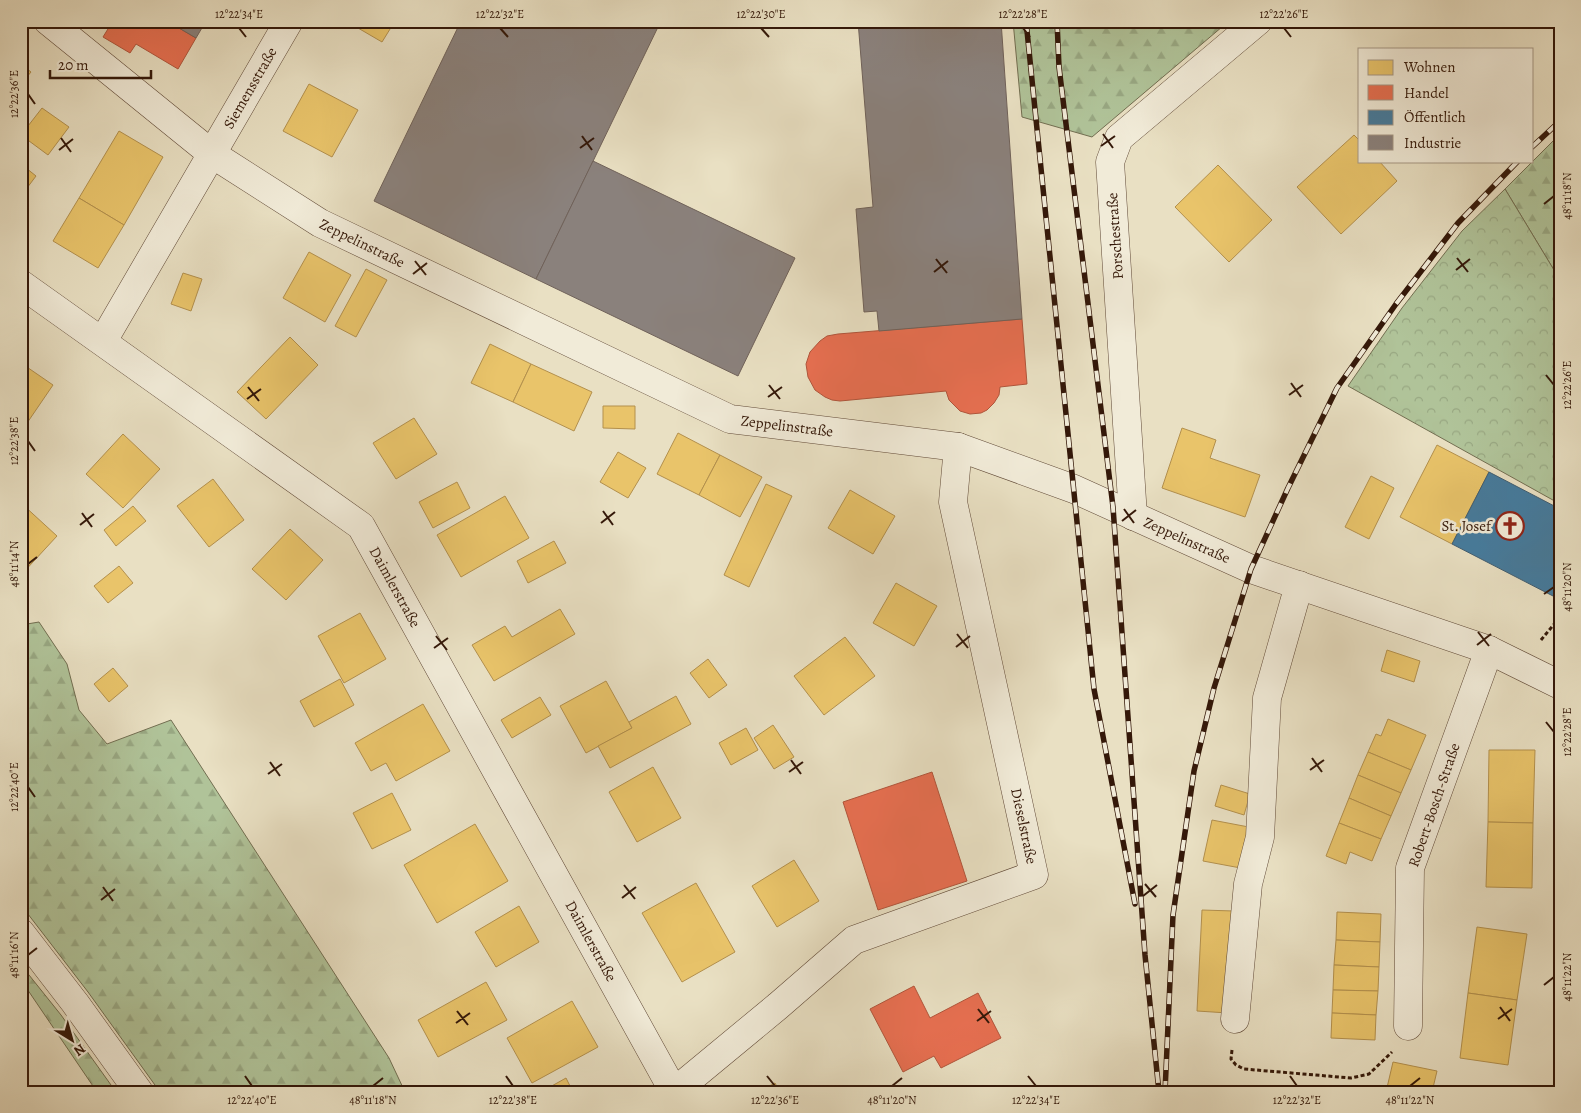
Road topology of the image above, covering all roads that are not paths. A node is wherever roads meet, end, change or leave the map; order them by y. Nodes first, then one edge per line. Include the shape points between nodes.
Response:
1 (48, 21) edge
2 (289, 21) edge
3 (1258, 21) edge
4 (212, 154) junction
5 (21, 284) edge
6 (103, 342) junction
7 (958, 447) junction
8 (1133, 516) junction
9 (1299, 585) junction
10 (1488, 650) junction
11 (1560, 685) edge
12 (21, 933) edge
13 (1235, 1019) road end
14 (1408, 1026) road end
15 (139, 1092) edge
16 (674, 1092) edge

1 - 4 street, Zeppelinstraße
2 - 4 street, Siemensstraße
3 - 8 street, Porschestraße via 1119,138 1110,162
4 - 6 street, Siemensstraße
4 - 7 street, Zeppelinstraße via 320,223 730,419
5 - 6 street, Daimlerstraße
6 - 16 street, Daimlerstraße via 361,526
7 - 8 street, Zeppelinstraße via 1074,489
7 - 16 street, Dieselstraße via 953,502 1034,875 854,940
8 - 9 street, Zeppelinstraße via 1251,569
9 - 10 street, Zeppelinstraße
9 - 13 street via 1267,698 1260,837 1248,884
10 - 11 street, Zeppelinstraße
10 - 14 street, Robert-Bosch-Straße via 1410,868
12 - 15 street

